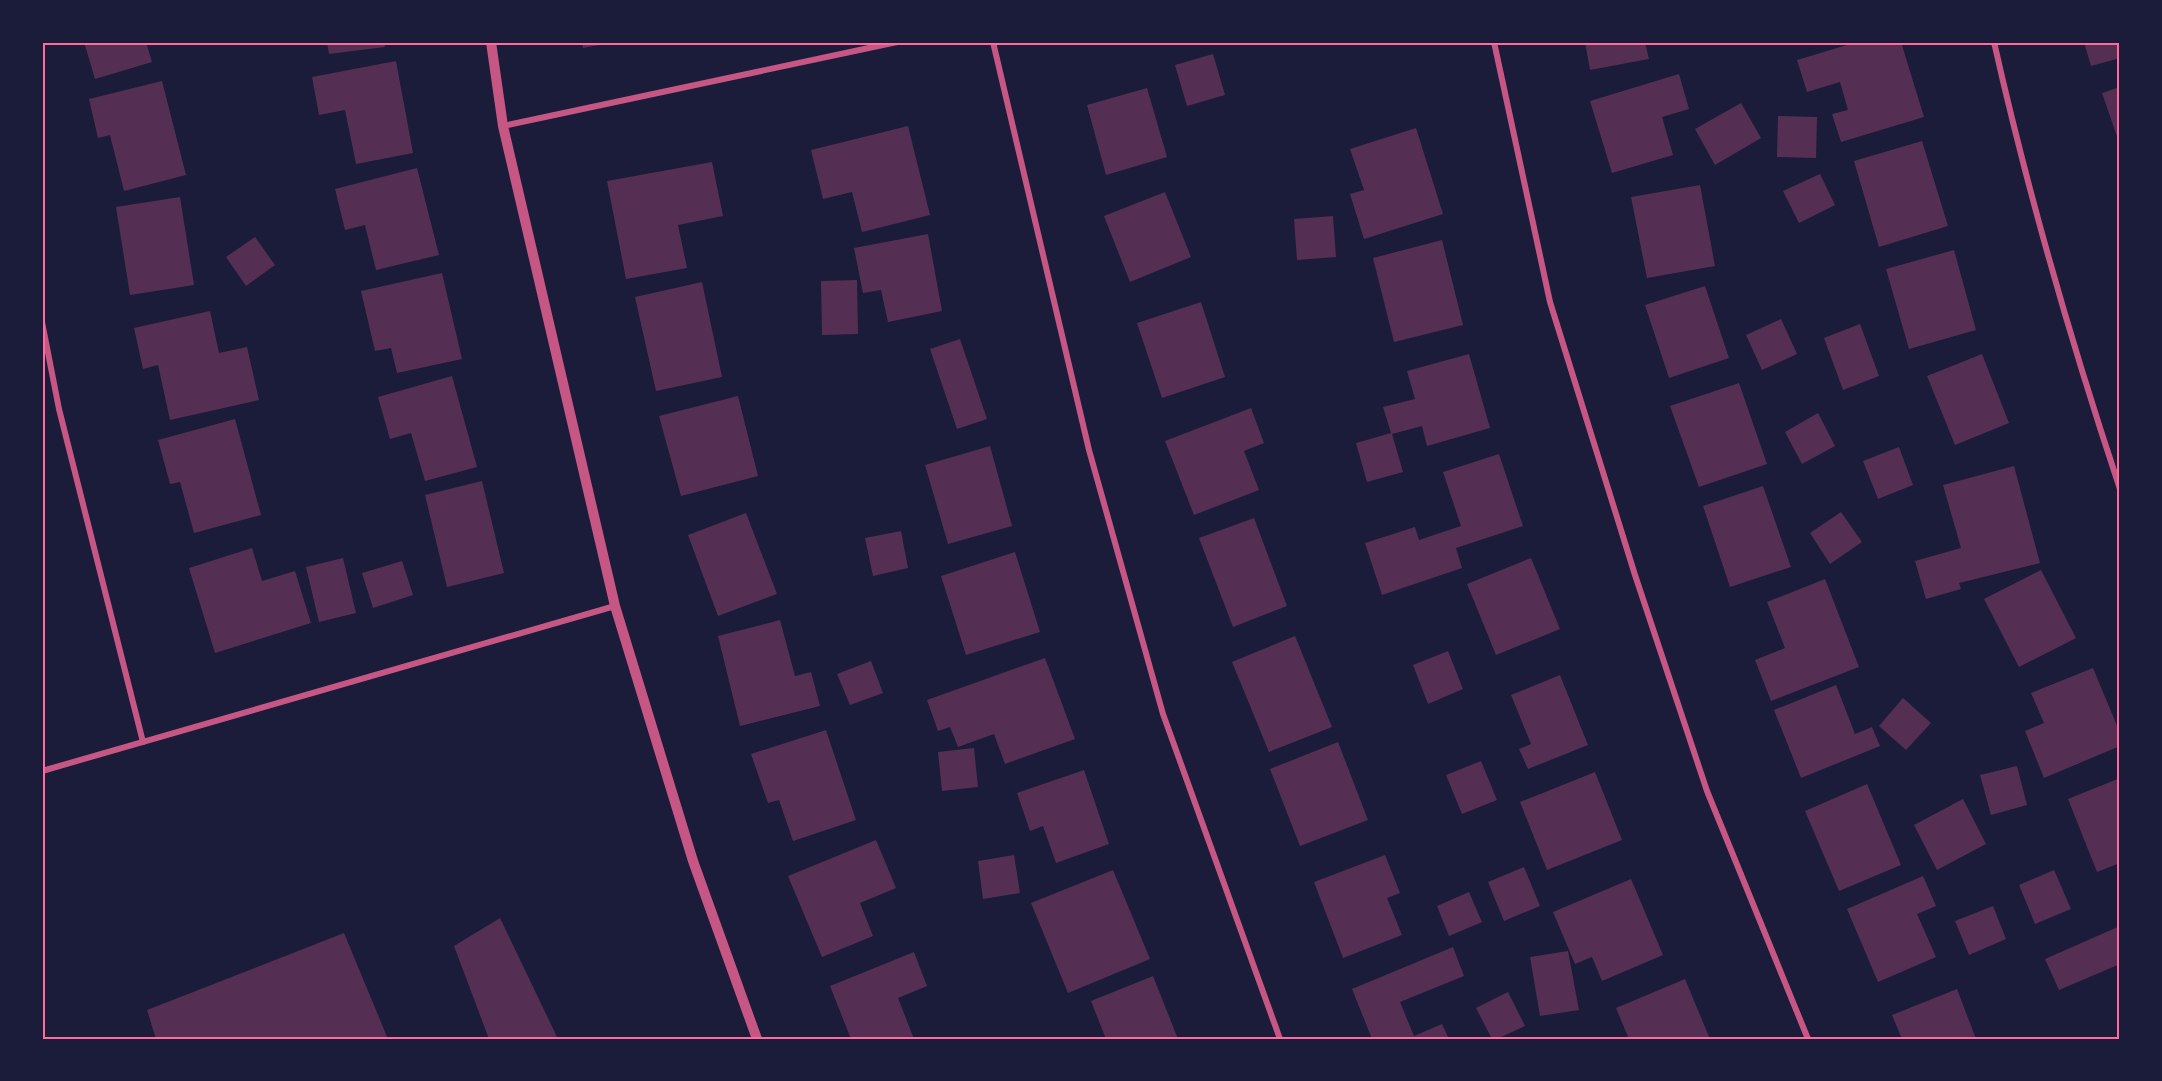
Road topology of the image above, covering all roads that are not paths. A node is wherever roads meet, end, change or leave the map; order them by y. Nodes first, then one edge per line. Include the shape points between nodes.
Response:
1 (491, 42) edge
2 (897, 42) edge
3 (993, 42) edge
4 (1494, 42) edge
5 (1994, 42) edge
6 (503, 126) junction
7 (42, 322) edge
8 (2120, 489) edge
9 (615, 606) junction
10 (143, 742) junction
11 (42, 771) edge
12 (757, 1039) edge
13 (1280, 1039) edge
14 (1808, 1039) edge

1 - 6 street
2 - 6 street
3 - 13 street via 1089,450 1163,714
4 - 14 street via 1550,302 1635,575 1707,791
5 - 8 street via 2019,149
6 - 9 street
7 - 10 street via 59,409
9 - 10 street
9 - 12 street via 693,861
10 - 11 street

